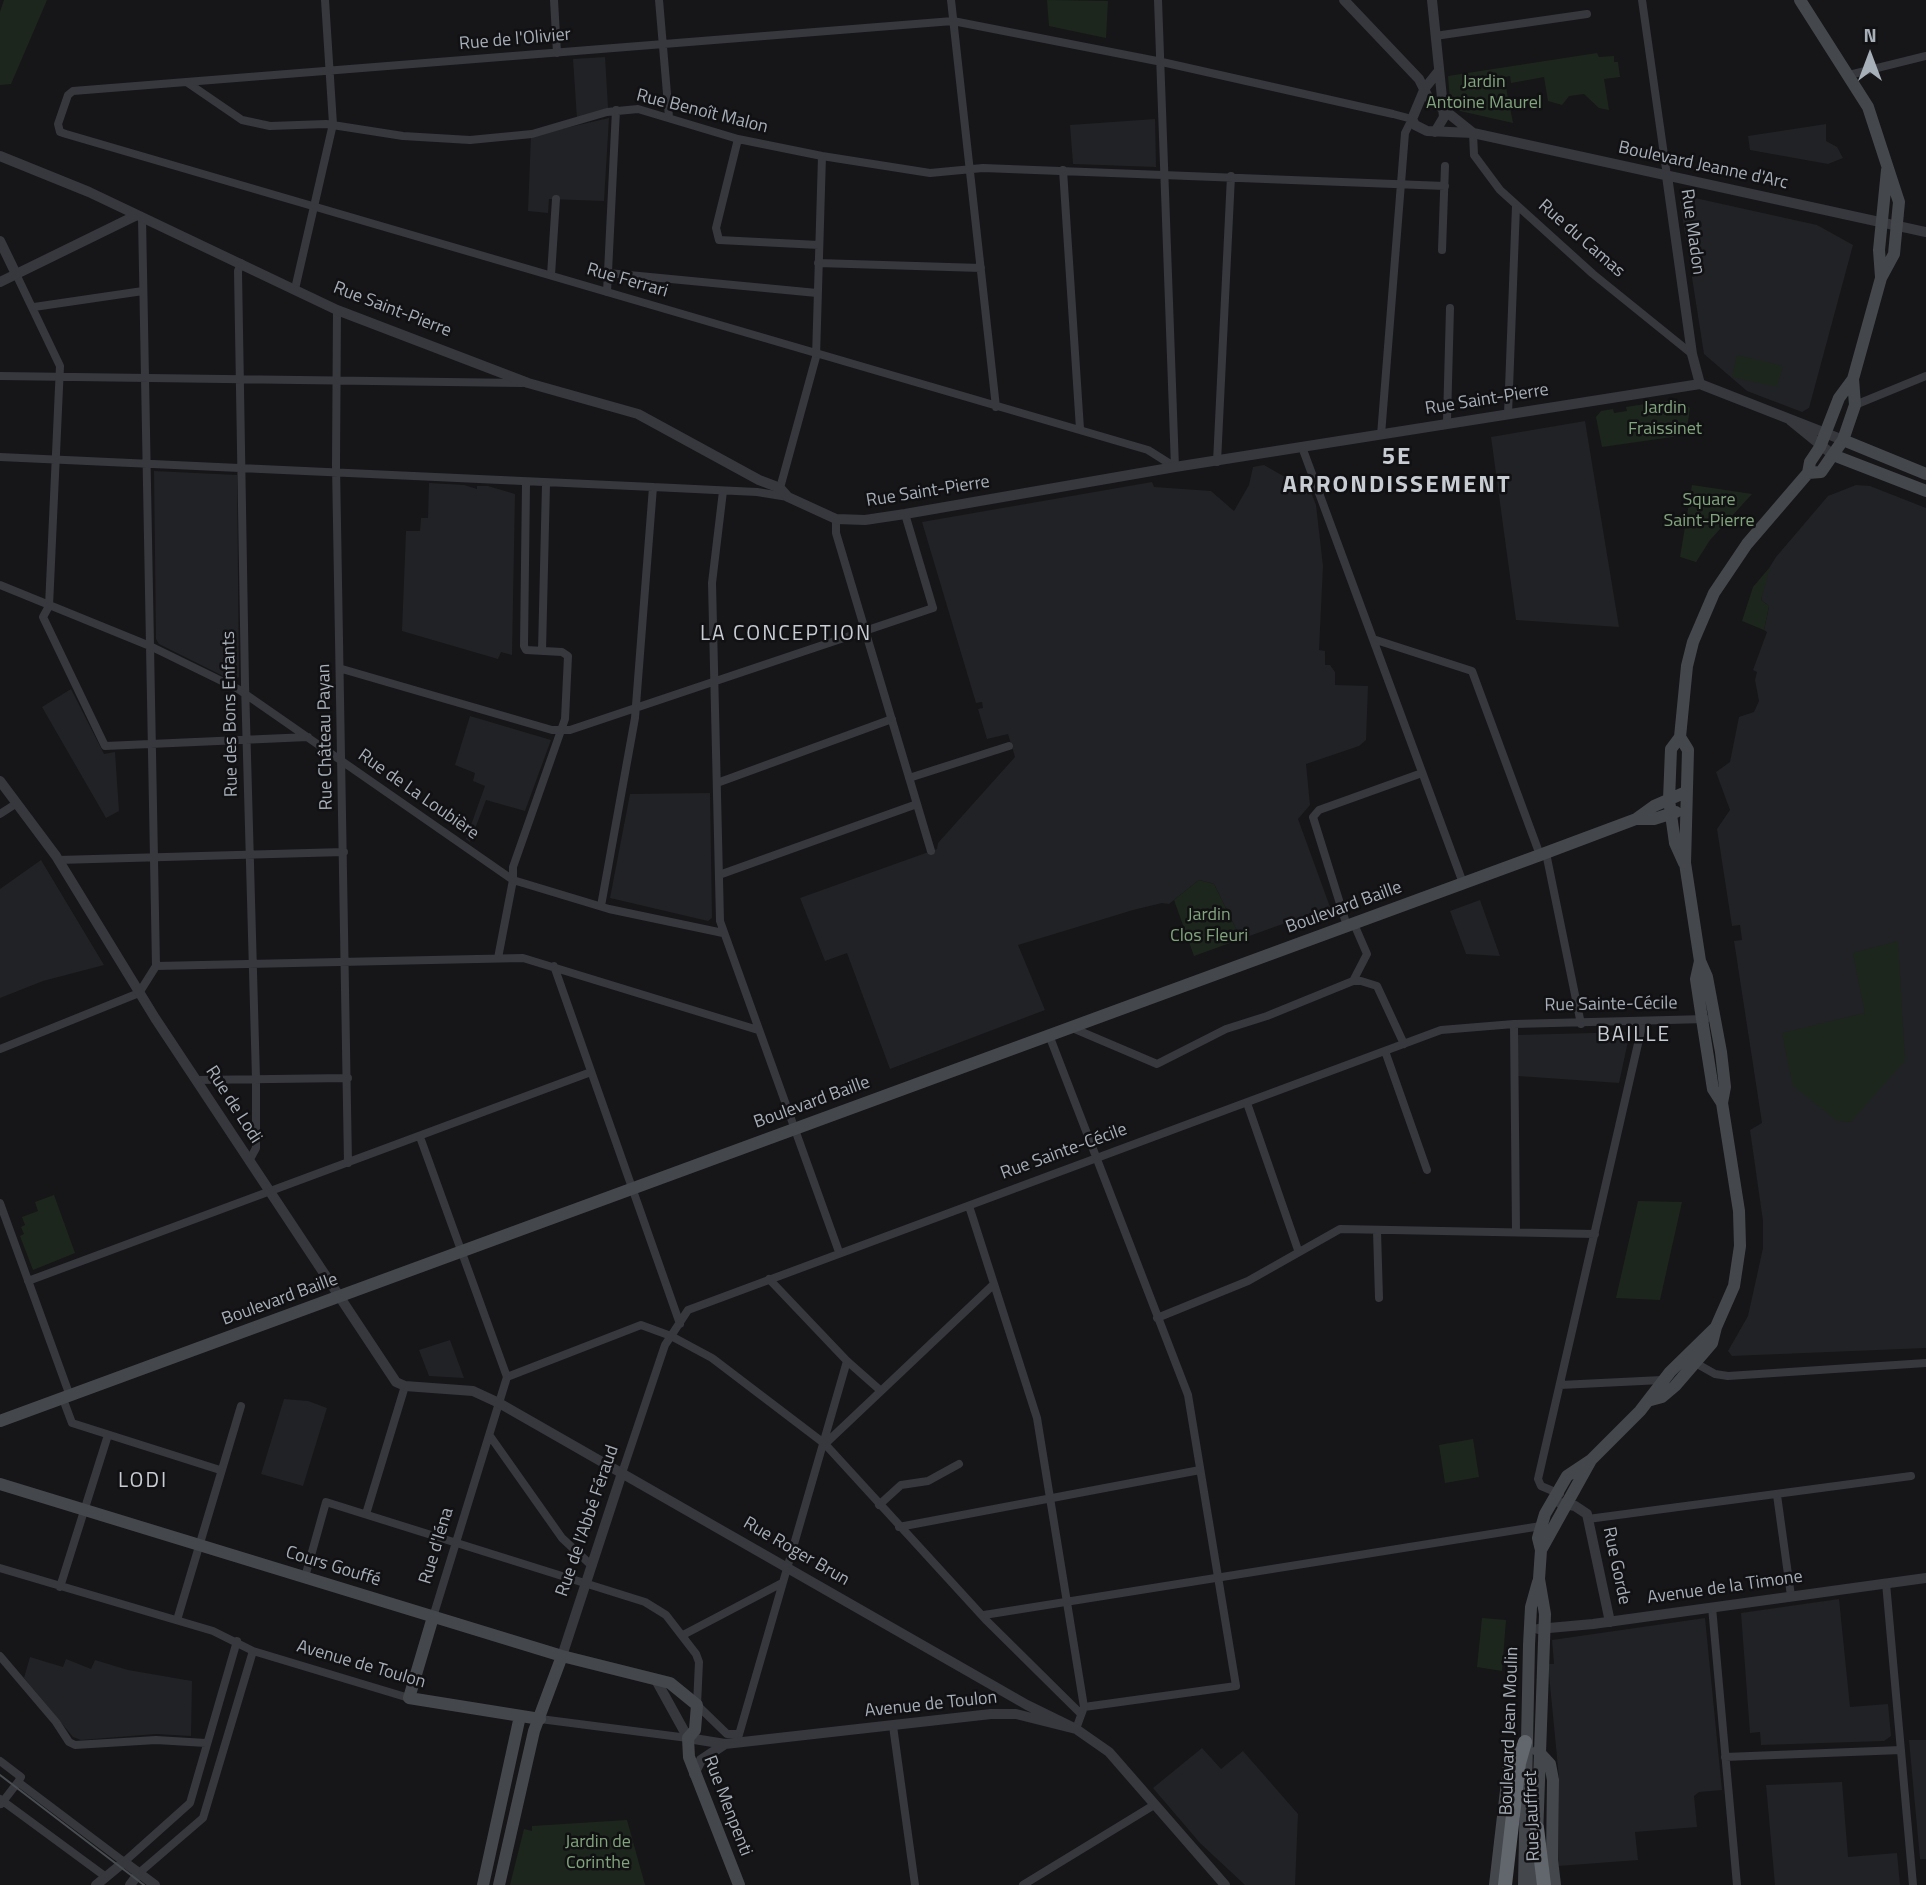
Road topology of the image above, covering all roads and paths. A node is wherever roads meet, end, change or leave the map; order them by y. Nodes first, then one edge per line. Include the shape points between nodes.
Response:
1 (325, 0) edge
2 (554, 0) edge
3 (659, 0) edge
4 (951, 0) edge
5 (1158, 0) edge
6 (1344, 0) edge
7 (1432, 0) edge
8 (1642, 0) edge
9 (1800, 0) edge
10 (1587, 14) dead end
11 (953, 21) junction
12 (1434, 36) junction
13 (663, 44) junction
14 (557, 53) junction
15 (1926, 56) edge
16 (1162, 62) junction
17 (331, 72) junction
18 (1437, 74) junction
19 (1849, 75) junction
20 (188, 83) junction
21 (1424, 89) junction
22 (1442, 109) junction
23 (616, 110) junction
24 (669, 117) junction
25 (1412, 119) junction
26 (334, 124) junction
27 (1435, 132) junction
28 (1473, 133) junction
29 (66, 134) joint
30 (738, 139) junction
31 (0, 156) edge
32 (822, 156) junction
33 (1887, 164) junction
34 (1445, 166) dead end
35 (971, 170) junction
36 (1063, 170) junction
37 (1166, 175) junction
38 (1231, 176) junction
39 (1667, 176) junction
40 (1401, 183) junction
41 (1445, 186) junction
42 (556, 199) dead end
43 (1516, 206) junction
44 (314, 208) junction
45 (139, 216) junction
46 (1883, 222) junction
47 (1898, 226) junction
48 (1926, 232) edge
49 (0, 241) edge
50 (819, 245) junction
51 (1442, 250) dead end
52 (240, 263) junction
53 (818, 263) junction
54 (981, 268) junction
55 (608, 273) junction
56 (16, 274) junction
57 (551, 275) junction
58 (1881, 278) junction
59 (0, 282) edge
60 (295, 289) junction
61 (143, 291) junction
62 (607, 292) junction
63 (817, 293) junction
64 (34, 307) junction
65 (1450, 308) dead end
66 (337, 310) junction
67 (816, 354) junction
68 (1692, 354) junction
69 (0, 376) edge
70 (60, 376) junction
71 (1926, 376) edge
72 (146, 378) junction
73 (241, 379) junction
74 (336, 379) junction
75 (1853, 379) junction
76 (528, 383) junction
77 (1700, 384) junction
78 (1855, 405) junction
79 (996, 407) junction
80 (1508, 414) junction
81 (1786, 416) junction
82 (1447, 421) dead end
83 (1080, 429) junction
84 (1826, 432) junction
85 (1381, 435) junction
86 (1843, 440) junction
87 (1302, 447) junction
88 (1820, 447) junction
89 (1833, 455) junction
90 (0, 457) edge
91 (56, 459) junction
92 (1217, 462) junction
93 (146, 464) junction
94 (1175, 467) junction
95 (242, 468) junction
96 (336, 472) junction
97 (1808, 473) junction
98 (1926, 474) edge
99 (526, 483) junction
100 (546, 484) junction
101 (653, 487) junction
102 (723, 491) junction
103 (1926, 491) edge
104 (784, 493) junction
105 (905, 514) junction
106 (836, 519) junction
107 (0, 585) edge
108 (49, 606) junction
109 (865, 630) junction
110 (1373, 639) junction
111 (150, 646) junction
112 (542, 651) junction
113 (342, 669) junction
114 (714, 681) junction
115 (246, 694) junction
116 (635, 709) junction
117 (892, 719) junction
118 (561, 732) junction
119 (308, 737) junction
120 (1680, 737) junction
121 (247, 740) junction
122 (152, 743) junction
123 (1009, 746) dead end
124 (342, 761) junction
125 (1422, 773) junction
126 (909, 778) junction
127 (0, 781) edge
128 (717, 783) junction
129 (1686, 792) junction
130 (1669, 800) junction
131 (17, 803) junction
132 (917, 804) junction
133 (1685, 810) junction
134 (0, 814) edge
135 (1671, 814) junction
136 (1636, 819) junction
137 (931, 851) dead end
138 (344, 852) junction
139 (250, 853) junction
140 (1543, 854) junction
141 (155, 856) junction
142 (58, 860) junction
143 (1685, 863) junction
144 (719, 875) junction
145 (513, 880) junction
146 (1463, 883) junction
147 (601, 906) junction
148 (1350, 925) junction
149 (723, 933) junction
150 (498, 958) junction
151 (345, 962) junction
152 (253, 964) junction
153 (156, 966) junction
154 (554, 966) junction
155 (1353, 981) junction
156 (139, 993) junction
157 (1708, 1019) junction
158 (1643, 1022) junction
159 (1514, 1024) junction
160 (1581, 1024) junction
161 (758, 1030) junction
162 (1075, 1030) junction
163 (1049, 1035) junction
164 (1404, 1044) junction
165 (0, 1049) edge
166 (1385, 1051) junction
167 (591, 1072) junction
168 (348, 1078) junction
169 (256, 1079) junction
170 (197, 1080) junction
171 (1247, 1103) junction
172 (794, 1128) junction
173 (420, 1137) junction
174 (1096, 1159) junction
175 (249, 1161) junction
176 (348, 1163) junction
177 (1427, 1170) dead end
178 (630, 1188) junction
179 (269, 1192) junction
180 (0, 1203) edge
181 (969, 1206) junction
182 (9, 1229) junction
183 (0, 1231) edge
184 (1377, 1231) junction
185 (1516, 1232) junction
186 (1595, 1234) junction
187 (461, 1250) junction
188 (1298, 1250) junction
189 (839, 1252) junction
190 (769, 1279) junction
191 (28, 1281) junction
192 (993, 1285) junction
193 (341, 1297) junction
194 (1379, 1298) dead end
195 (1157, 1318) junction
196 (680, 1324) junction
197 (1716, 1327) junction
198 (671, 1336) junction
199 (1683, 1359) junction
200 (847, 1361) junction
201 (1699, 1362) junction
202 (1926, 1363) edge
203 (507, 1377) junction
204 (1662, 1380) junction
205 (1560, 1385) junction
206 (405, 1386) junction
207 (881, 1391) junction
208 (66, 1397) junction
209 (1651, 1400) junction
210 (499, 1403) junction
211 (240, 1406) dead end
212 (0, 1421) edge
213 (107, 1435) junction
214 (490, 1436) junction
215 (825, 1444) junction
216 (1591, 1460) junction
217 (959, 1464) dead end
218 (220, 1470) junction
219 (1200, 1470) junction
220 (622, 1473) junction
221 (1911, 1476) dead end
222 (0, 1484) edge
223 (1777, 1494) junction
224 (1553, 1496) junction
225 (1050, 1498) junction
226 (1569, 1501) junction
227 (879, 1505) junction
228 (85, 1510) junction
229 (366, 1514) junction
230 (1588, 1519) junction
231 (1541, 1525) junction
232 (900, 1527) junction
233 (457, 1542) junction
234 (200, 1544) junction
235 (1541, 1550) junction
236 (591, 1565) junction
237 (0, 1568) edge
238 (788, 1568) junction
239 (1217, 1576) junction
240 (305, 1577) junction
241 (1926, 1578) edge
242 (1539, 1579) junction
243 (586, 1582) junction
244 (782, 1583) junction
245 (1886, 1583) junction
246 (60, 1587) junction
247 (1791, 1596) junction
248 (1066, 1602) junction
249 (1712, 1607) junction
250 (984, 1615) junction
251 (433, 1617) junction
252 (177, 1620) junction
253 (1609, 1622) junction
254 (1530, 1623) junction
255 (1544, 1630) junction
256 (682, 1635) junction
257 (237, 1642) junction
258 (253, 1651) junction
259 (562, 1656) junction
260 (0, 1657) edge
261 (656, 1680) junction
262 (409, 1698) junction
263 (1027, 1704) junction
264 (697, 1705) junction
265 (1082, 1710) junction
266 (1016, 1714) junction
267 (520, 1716) junction
268 (540, 1719) junction
269 (892, 1726) junction
270 (1076, 1729) junction
271 (688, 1738) junction
272 (726, 1739) junction
273 (738, 1739) junction
274 (1525, 1742) junction
275 (206, 1743) junction
276 (515, 1746) junction
277 (530, 1750) junction
278 (1900, 1750) junction
279 (1538, 1751) junction
280 (1726, 1757) junction
281 (0, 1761) edge
282 (694, 1774) junction
283 (18, 1782) junction
284 (1532, 1793) junction
285 (1, 1802) edge
286 (1154, 1805) junction
287 (1538, 1828) junction
288 (124, 1862) junction
289 (139, 1873) junction
290 (106, 1877) junction
291 (96, 1885) edge
292 (131, 1885) edge
293 (155, 1885) edge
294 (483, 1885) edge
295 (499, 1885) edge
296 (739, 1885) edge
297 (915, 1885) edge
298 (1023, 1885) edge
299 (1225, 1885) edge
300 (1495, 1885) edge
301 (1505, 1885) edge
302 (1524, 1885) edge
303 (1535, 1885) edge
304 (1544, 1885) edge
305 (1555, 1885) edge
306 (1737, 1885) edge
307 (1913, 1885) edge

1 - 17 street
2 - 14 street
3 - 13 street
4 - 11 street
5 - 16 street
6 - 21 street
7 - 12 street
8 - 39 street, Rue Madon
9 - 19 main road
10 - 12 street
11 - 13 street, Rue de l'Olivier
11 - 16 street, Rue de l'Olivier
11 - 35 street
12 - 18 street
13 - 14 street, Rue de l'Olivier
13 - 24 street
14 - 17 street, Rue de l'Olivier
15 - 19 street
16 - 25 street, Rue de l'Olivier
16 - 37 street
17 - 20 street, Rue de l'Olivier
17 - 26 street
18 - 21 street
18 - 22 street
19 - 33 main road via 1871,114
20 - 26 street, Rue Benoît Malon via 242,120 270,125
20 - 29 street, Rue de l'Olivier via 68,94 58,124
21 - 22 street, Boulevard Jeanne d'Arc
21 - 25 street
22 - 27 street via 1444,117
22 - 28 street, Boulevard Jeanne d'Arc
23 - 24 street, Rue Benoît Malon via 638,109
23 - 26 street, Rue Benoît Malon via 532,134 470,140 403,136
23 - 55 street
24 - 30 street, Rue Benoît Malon
25 - 27 street via 1420,130
25 - 40 street via 1405,133
26 - 44 street
27 - 28 street, Boulevard Jeanne d'Arc
28 - 39 street, Boulevard Jeanne d'Arc
28 - 43 street, Rue du Camas via 1476,158
29 - 44 street, Rue Ferrari
30 - 32 street, Rue Benoît Malon
30 - 50 street via 716,228 719,240
31 - 45 street, Rue Saint-Pierre
32 - 35 street, Rue Benoît Malon via 930,173
32 - 50 street
33 - 46 main road
33 - 47 main road via 1897,190
34 - 41 street
35 - 36 street, Rue Benoît Malon
35 - 54 street
36 - 37 street, Rue Benoît Malon
36 - 83 street
37 - 38 street, Rue Benoît Malon
37 - 94 street
38 - 40 street, Rue Benoît Malon
38 - 92 street
39 - 46 street, Boulevard Jeanne d'Arc
39 - 68 street, Rue Madon
40 - 41 street, Rue Benoît Malon
40 - 85 street
41 - 51 street
42 - 57 street
43 - 68 street, Rue du Camas
43 - 80 street
44 - 57 street, Rue Ferrari
44 - 60 street
45 - 52 street, Rue Saint-Pierre
45 - 56 street
45 - 61 street
46 - 47 street, Boulevard Jeanne d'Arc
46 - 58 main road
47 - 48 street, Boulevard Jeanne d'Arc
47 - 58 main road via 1894,254
49 - 56 street
50 - 53 street
52 - 60 street, Rue Saint-Pierre
52 - 73 street, Rue des Bons Enfants
53 - 54 street
53 - 63 street
54 - 79 street
55 - 62 street
55 - 63 street
56 - 59 street
56 - 64 street
57 - 62 street, Rue Ferrari
58 - 75 main road
60 - 66 street, Rue Saint-Pierre
61 - 64 street
61 - 72 street
62 - 67 street, Rue Ferrari
63 - 67 street
64 - 70 street via 60,366
65 - 82 street
66 - 74 street, Rue Château Payan
66 - 76 street, Rue Saint-Pierre
67 - 79 street, Rue Ferrari
67 - 104 street
68 - 77 street, Rue Madon
69 - 70 street
70 - 72 street
70 - 91 street
71 - 78 street
72 - 73 street
72 - 93 street
73 - 74 street
73 - 95 street, Rue des Bons Enfants
74 - 76 street
74 - 96 street, Rue Château Payan
75 - 78 main road
75 - 84 main road, Boulevard Jean Moulin via 1839,398
76 - 104 street, Rue Saint-Pierre via 638,414
77 - 80 street, Rue Saint-Pierre
77 - 81 street, Rue Saint-Pierre
78 - 86 main road
79 - 83 street, Rue Ferrari
80 - 85 street, Rue Saint-Pierre
81 - 84 street, Rue Saint-Pierre
81 - 88 street, Rue Saint-Pierre
83 - 94 street, Rue Ferrari via 1148,450
84 - 86 street, Rue Saint-Pierre
84 - 88 main road, Boulevard Jean Moulin
85 - 87 street, Rue Saint-Pierre
86 - 89 main road
86 - 98 main road, Rue Saint-Pierre
87 - 92 street, Rue Saint-Pierre
87 - 110 street
88 - 89 street, Rue Saint-Pierre
88 - 97 main road, Boulevard Jean Moulin
89 - 97 main road, Boulevard Jean Moulin via 1821,472
89 - 103 main road, Rue Saint-Pierre
90 - 91 street
91 - 93 street
91 - 108 street
92 - 94 street, Rue Saint-Pierre
93 - 95 street
93 - 111 street
94 - 105 street, Rue Saint-Pierre
95 - 96 street
95 - 115 street, Rue des Bons Enfants
96 - 99 street
96 - 113 street, Rue Château Payan
97 - 120 main road, Boulevard Jean Moulin via 1747,544 1714,593 1687,666
99 - 100 street
99 - 112 street via 524,646
100 - 101 street
100 - 112 street
101 - 102 street
101 - 116 street
102 - 104 street
102 - 114 street via 712,583
104 - 106 street, Rue Saint-Pierre
105 - 106 street, Rue Saint-Pierre
105 - 109 street via 933,608
106 - 109 street via 836,533
107 - 108 street, Rue de La Loubière
108 - 111 street, Rue de La Loubière
108 - 122 street via 43,617 105,746
109 - 114 street
109 - 117 street
110 - 125 street
110 - 140 street via 1472,671
111 - 115 street, Rue de La Loubière
111 - 122 street
112 - 118 street via 568,656
113 - 118 street
113 - 124 street, Rue Château Payan
114 - 116 street
114 - 128 street
115 - 119 street, Rue de La Loubière
115 - 121 street, Rue des Bons Enfants
116 - 118 street
116 - 147 street
117 - 126 street
117 - 128 street
118 - 145 street via 513,867
119 - 121 street
119 - 124 street, Rue de La Loubière
120 - 129 main road, Boulevard Jean Moulin via 1688,750
120 - 130 main road, Boulevard Jean Moulin via 1671,749
121 - 122 street
121 - 139 street, Rue des Bons Enfants
122 - 141 street
123 - 126 street
124 - 138 street, Rue Château Payan
124 - 145 street, Rue de La Loubière
125 - 146 street
125 - 148 street via 1319,810 1313,817
126 - 132 street
127 - 131 street, Rue de Lodi
128 - 144 street
129 - 130 main road, Boulevard Baille
129 - 133 main road, Boulevard Jean Moulin
130 - 135 main road, Boulevard Jean Moulin
130 - 136 main road, Boulevard Baille
131 - 134 street
131 - 142 street, Rue de Lodi
132 - 137 street
132 - 144 street
133 - 135 main road, Boulevard Baille
133 - 143 main road, Boulevard Jean Moulin
135 - 136 main road, Boulevard Baille
135 - 143 main road, Boulevard Jean Moulin via 1675,843
136 - 140 main road, Boulevard Baille
138 - 139 street
138 - 151 street, Rue Château Payan
139 - 141 street
139 - 152 street, Rue des Bons Enfants
140 - 146 main road, Boulevard Baille
140 - 160 street
141 - 142 street
141 - 153 street
142 - 156 street, Rue de Lodi
143 - 157 main road, Boulevard Jean Moulin via 1700,961 1696,979
144 - 149 street
145 - 147 street, Rue de La Loubière
145 - 150 street
146 - 148 main road, Boulevard Baille
147 - 149 street, Rue de La Loubière
148 - 155 street via 1367,954
148 - 162 main road, Boulevard Baille
149 - 161 street
150 - 151 street
150 - 154 street via 523,958
151 - 152 street
151 - 168 street, Rue Château Payan
152 - 153 street
152 - 169 street, Rue des Bons Enfants
153 - 156 street
154 - 161 street
154 - 167 street
155 - 162 street via 1215,1034 1157,1064
155 - 164 street via 1377,986
156 - 165 street
156 - 170 street, Rue de Lodi
157 - 158 street, Rue Sainte-Cécile
157 - 197 main road, Boulevard Jean Moulin via 1713,1089 1722,1102 1740,1245 1734,1286
158 - 160 street, Rue Sainte-Cécile
158 - 186 street
159 - 160 street, Rue Sainte-Cécile
159 - 164 street, Rue Sainte-Cécile via 1447,1028
159 - 185 street
161 - 172 street
162 - 163 main road, Boulevard Baille
163 - 172 main road, Boulevard Baille
163 - 174 street
164 - 166 street, Rue Sainte-Cécile
166 - 171 street, Rue Sainte-Cécile
166 - 177 street
167 - 173 street
167 - 178 street
168 - 169 street
168 - 176 street, Rue Château Payan
169 - 170 street
169 - 175 street, Rue des Bons Enfants via 257,1148
170 - 175 street, Rue de Lodi
171 - 174 street, Rue Sainte-Cécile
171 - 188 street
172 - 178 main road, Boulevard Baille
172 - 189 street
173 - 176 street
173 - 187 street
174 - 181 street, Rue Sainte-Cécile
174 - 195 street
175 - 179 street, Rue de Lodi
176 - 179 street
178 - 187 main road, Boulevard Baille
178 - 196 street
179 - 191 street
179 - 193 street, Rue de Lodi
180 - 182 street
181 - 189 street, Rue Sainte-Cécile
181 - 192 street
182 - 183 street
182 - 191 street
184 - 185 street
184 - 188 street via 1340,1229
184 - 194 street
185 - 186 street
186 - 205 street
187 - 193 main road, Boulevard Baille
187 - 203 street
188 - 195 street via 1248,1280
189 - 190 street, Rue Sainte-Cécile
190 - 196 street, Rue Sainte-Cécile via 688,1310
190 - 200 street
191 - 208 street
192 - 207 street
192 - 225 street via 1037,1418
193 - 206 street, Rue de Lodi via 396,1382
193 - 208 main road, Boulevard Baille
195 - 219 street via 1188,1395
196 - 198 street, Rue Sainte-Cécile
197 - 199 main road, Boulevard Jean Moulin
197 - 201 main road, Boulevard Jean Moulin
198 - 203 street via 642,1325
198 - 215 street via 712,1358
198 - 220 street, Rue de l'Abbé Féraud
199 - 201 street
199 - 204 main road, Boulevard Jean Moulin
200 - 207 street
200 - 215 street
201 - 202 street via 1715,1374 1728,1376
201 - 209 main road, Boulevard Jean Moulin via 1662,1397
203 - 210 street
204 - 205 street
204 - 209 main road, Boulevard Jean Moulin
205 - 224 street via 1538,1479
206 - 210 street via 473,1391
206 - 229 street
207 - 215 street
208 - 212 main road, Boulevard Baille
208 - 213 street via 72,1423
209 - 216 main road, Boulevard Jean Moulin
210 - 214 street, Rue d'Iéna
210 - 220 street, Rue Roger Brun
211 - 218 street
213 - 218 street
213 - 228 street
214 - 233 street, Rue d'Iéna
214 - 236 street via 562,1538
215 - 227 street
215 - 238 street
216 - 224 main road, Boulevard Jean Moulin via 1567,1476
216 - 226 main road, Boulevard Jean Moulin
217 - 227 street via 928,1481 901,1485
218 - 234 street
219 - 225 street
219 - 239 street
220 - 236 street, Rue de l'Abbé Féraud
220 - 238 street, Rue Roger Brun
221 - 223 street
222 - 228 main road, Cours Gouffé
223 - 230 street
223 - 247 street
224 - 226 street, Rue Gorde
224 - 231 main road, Boulevard Jean Moulin
225 - 232 street
225 - 248 street
226 - 230 street, Rue Gorde
226 - 235 main road, Boulevard Jean Moulin
227 - 232 street
228 - 234 main road, Cours Gouffé
228 - 246 street
229 - 233 street
229 - 240 street via 326,1502
230 - 253 street, Rue Gorde
231 - 235 main road, Boulevard Jean Moulin
231 - 239 street
232 - 250 street
233 - 243 street
233 - 251 street, Rue d'Iéna
234 - 240 main road, Cours Gouffé
234 - 252 street
235 - 242 main road, Boulevard Jean Moulin
236 - 243 street, Rue de l'Abbé Féraud
237 - 246 street, Avenue de Toulon
238 - 244 street
238 - 263 street, Rue Roger Brun
239 - 248 street
239 - 265 street via 1236,1686
240 - 251 main road, Cours Gouffé
241 - 245 street, Avenue de la Timone
242 - 254 main road, Boulevard Jean Moulin
242 - 255 main road, Boulevard Jean Moulin
243 - 256 street via 658,1608
243 - 259 street, Rue de l'Abbé Féraud
244 - 256 street
244 - 273 street
245 - 247 street, Avenue de la Timone
245 - 278 street
246 - 252 street, Avenue de Toulon
247 - 249 street, Avenue de la Timone
248 - 250 street
248 - 265 street
249 - 253 street, Avenue de la Timone
249 - 280 street
250 - 265 street
251 - 259 main road, Cours Gouffé
251 - 262 main road, Rue d'Iéna
252 - 257 street, Avenue de Toulon
253 - 255 street, Avenue de la Timone
254 - 255 street
254 - 274 main road, Boulevard Jean Moulin
255 - 279 main road, Boulevard Jean Moulin
256 - 264 street via 699,1662
257 - 258 street, Avenue de Toulon
257 - 275 street
258 - 262 street, Avenue de Toulon
258 - 289 street via 203,1818
259 - 261 main road, Cours Gouffé
259 - 268 main road, Rue de l'Abbé Féraud
260 - 275 street via 75,1745 156,1740
261 - 264 main road, Cours Gouffé via 679,1688
261 - 271 street
262 - 267 main road, Avenue de Toulon
263 - 266 street, Avenue de Toulon
263 - 270 street, Rue Roger Brun
264 - 271 main road via 695,1730
264 - 272 street
265 - 270 street
266 - 269 street, Avenue de Toulon
266 - 270 street, Avenue de Toulon
267 - 268 main road, Avenue de Toulon
267 - 276 main road
268 - 271 street, Avenue de Toulon
268 - 277 main road, Rue de l'Abbé Féraud
269 - 273 street, Avenue de Toulon
269 - 297 street
270 - 286 street, Avenue de Toulon via 1109,1752
271 - 272 street, Avenue de Toulon
271 - 282 main road, Rue Menpenti
272 - 273 street, Avenue de Toulon
272 - 282 street via 701,1760
274 - 284 main road, Boulevard Jean Moulin
274 - 300 main road via 1509,1765
274 - 301 highway
275 - 288 street via 190,1802
276 - 277 main road
276 - 294 main road
277 - 295 main road, Rue de l'Abbé Féraud
278 - 280 street
278 - 307 street
279 - 284 main road, Boulevard Jean Moulin
279 - 305 main road, Rue Jauffret via 1550,1764 1553,1780
280 - 306 street
281 - 283 street via 21,1777
282 - 296 main road, Rue Menpenti
283 - 285 street
283 - 288 street
284 - 287 main road, Boulevard Jean Moulin
284 - 302 main road, Boulevard Jean Moulin
285 - 290 street
286 - 298 street
286 - 299 street, Avenue de Toulon
287 - 303 main road, Boulevard Jean Moulin
287 - 304 highway
288 - 289 street
288 - 290 street
289 - 292 street
289 - 293 street
290 - 291 street

